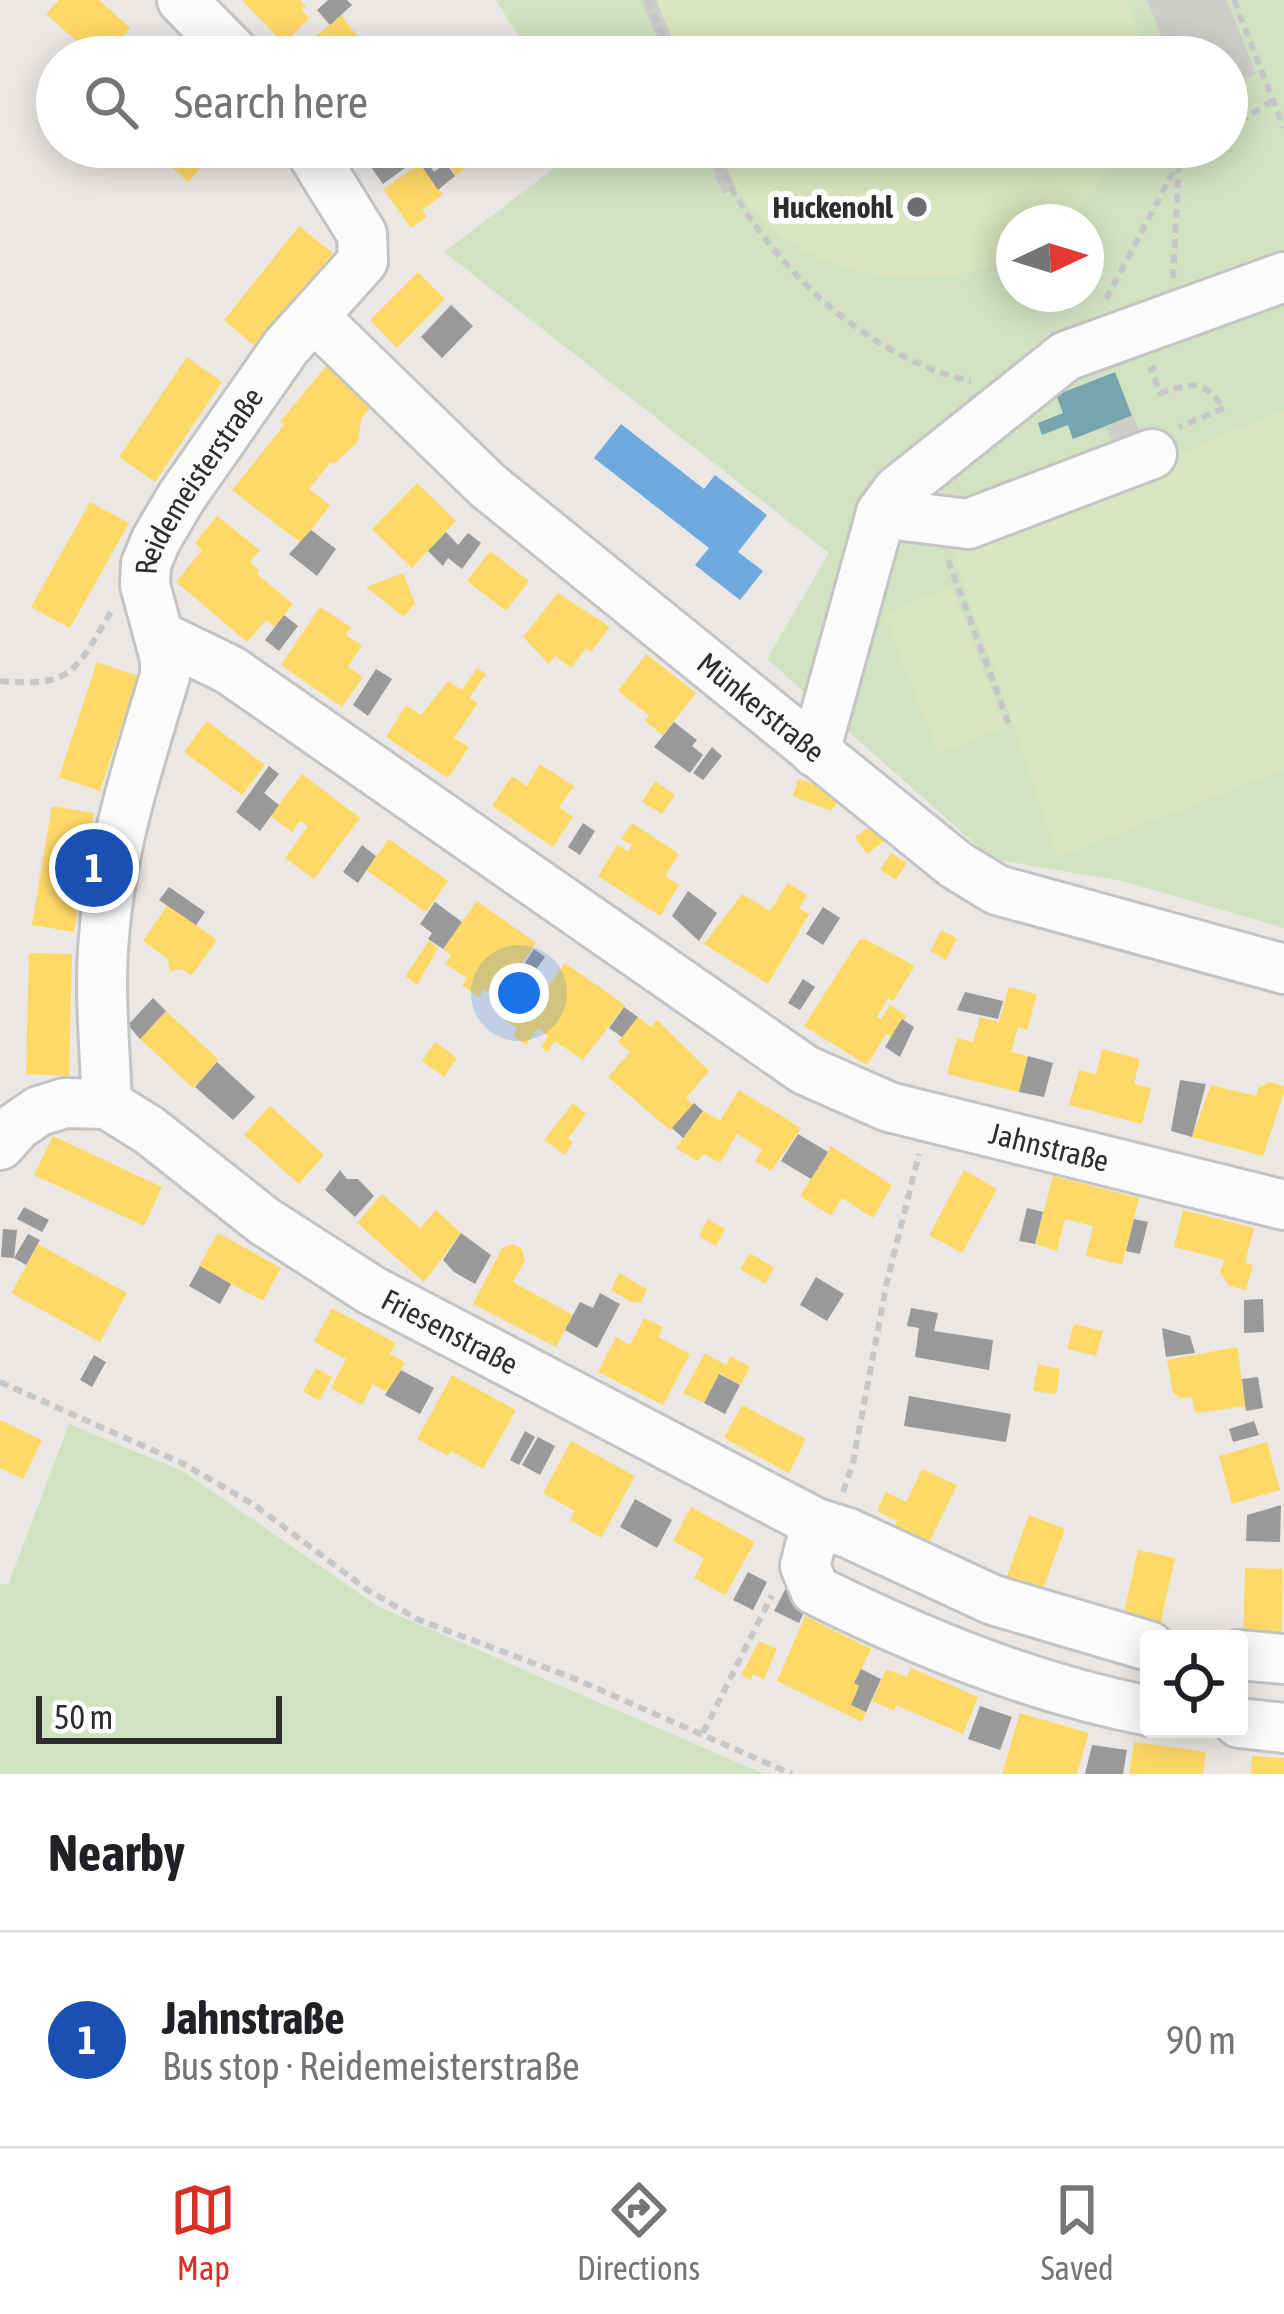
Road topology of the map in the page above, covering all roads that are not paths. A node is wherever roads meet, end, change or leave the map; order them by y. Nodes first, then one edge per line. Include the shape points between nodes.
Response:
1 (182, 0) edge
2 (217, 36) edge
3 (322, 168) edge
4 (1284, 277) edge
5 (314, 316) junction
6 (1152, 454) road end
7 (880, 513) junction
8 (160, 636) junction
9 (815, 752) junction
10 (1284, 969) edge
11 (107, 1104) junction
12 (0, 1145) edge
13 (1284, 1205) edge
14 (815, 1538) junction
15 (1140, 1643) edge
16 (1248, 1656) edge
17 (1284, 1659) edge
18 (1140, 1709) edge
19 (1248, 1724) edge
20 (1284, 1728) edge

1 - 2 street
3 - 5 street, Reidemeisterstraße via 351,211 364,250
4 - 7 street via 1066,356 896,491
5 - 8 street, Reidemeisterstraße via 182,496 146,564
5 - 9 street, Münkerstraße via 488,485
6 - 7 street via 968,524
7 - 9 street
8 - 11 street, Reidemeisterstraße via 165,676 118,836 104,939
8 - 13 street, Jahnstraße via 230,670 806,1070 889,1107
9 - 10 street, Münkerstraße via 997,890
11 - 12 street via 39,1111
11 - 14 street, Friesenstraße via 371,1290
14 - 15 street, Friesenstraße
14 - 18 street, Friesenstraße via 815,1590 911,1637
16 - 17 street
19 - 20 street

